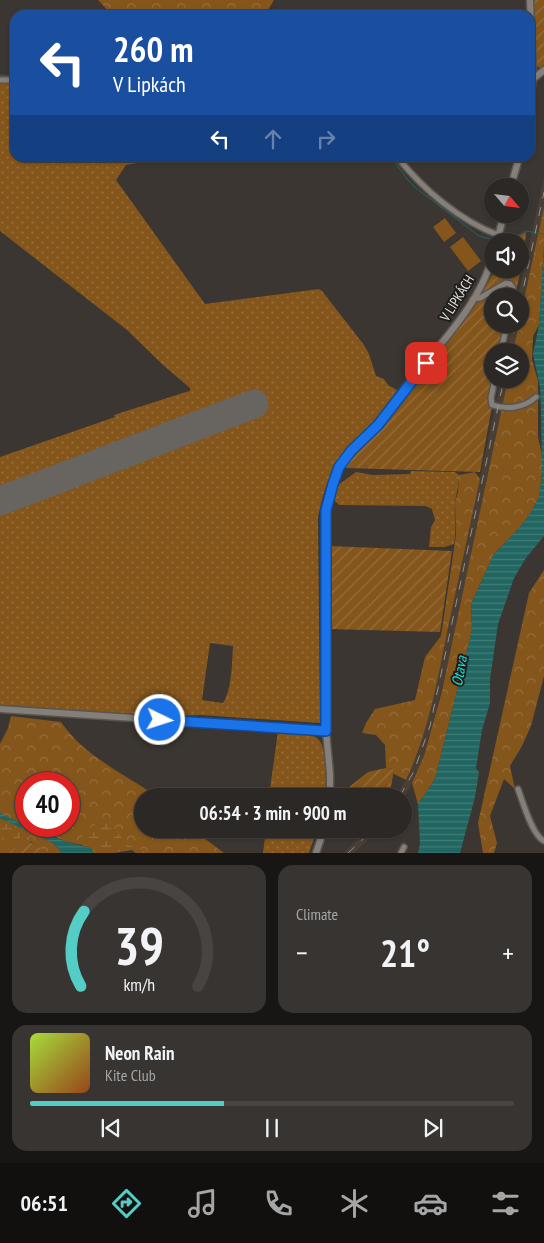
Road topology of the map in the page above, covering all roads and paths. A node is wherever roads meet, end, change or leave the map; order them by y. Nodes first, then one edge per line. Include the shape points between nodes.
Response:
1 (401, 162) edge
2 (518, 162) edge
3 (513, 178) edge
4 (488, 233) edge
5 (484, 278) edge
6 (497, 288) edge
7 (513, 288) edge
8 (484, 296) edge
9 (473, 299) junction
10 (493, 388) edge
11 (536, 398) dead end
12 (0, 709) edge
13 (326, 731) junction
14 (330, 788) edge
15 (518, 789) dead end
16 (321, 838) edge
17 (544, 842) edge
18 (404, 847) dead end
19 (316, 853) edge
20 (402, 853) edge

1 - 4 street via 411,175 460,216
2 - 3 street
5 - 9 street, V LIPKÁCH
6 - 7 street via 506,283
8 - 9 street
9 - 13 street, V LIPKÁCH via 378,425 351,451 339,467 333,484 326,510
10 - 11 street via 491,402 494,406 514,407
12 - 13 street
13 - 14 street, V LIPKÁCH
15 - 17 street via 536,832
16 - 19 street
18 - 20 street

